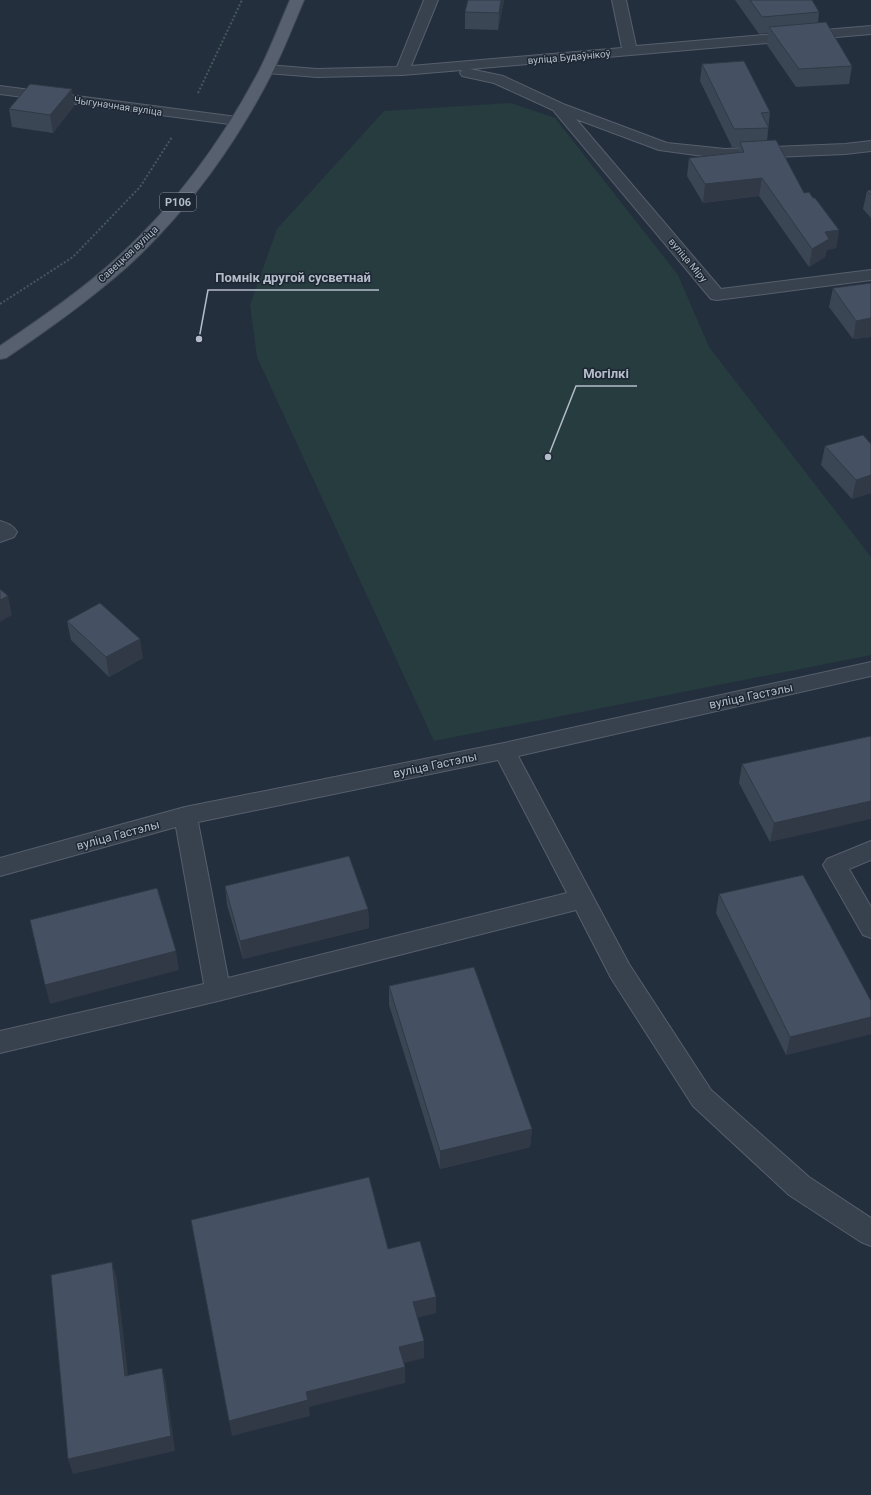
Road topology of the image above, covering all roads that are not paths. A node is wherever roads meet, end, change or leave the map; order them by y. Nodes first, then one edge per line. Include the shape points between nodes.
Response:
1 (297, 0) edge
2 (430, 0) edge
3 (619, 0) edge
4 (871, 30) edge
5 (630, 52) junction
6 (447, 68) junction
7 (267, 69) junction
8 (402, 71) junction
9 (0, 90) edge
10 (558, 107) junction
11 (237, 121) junction
12 (871, 146) edge
13 (871, 275) edge
14 (0, 354) edge
15 (0, 527) edge
16 (0, 536) edge
17 (869, 673) edge
18 (504, 751) junction
19 (185, 816) junction
20 (871, 850) edge
21 (0, 867) edge
22 (582, 899) junction
23 (871, 928) edge
24 (218, 991) junction
25 (0, 1042) edge
26 (871, 1233) edge

1 - 7 main road, Савецкая вуліца / Р106
2 - 8 street
3 - 5 street
4 - 5 street, вуліца Будаўнікоў
5 - 6 street, вуліца Будаўнікоў
6 - 8 street, вуліца Будаўнікоў
6 - 10 street via 498,79
7 - 8 street, вуліца Будаўнікоў via 317,73
7 - 11 main road, Савецкая вуліца / Р106
9 - 11 street, Чыгуначная вуліца
10 - 12 street via 664,147 725,154
10 - 13 street, вуліца Міру via 717,295
11 - 14 main road, Савецкая вуліца / Р106 via 206,167 160,224 118,265 78,298
15 - 16 street via 7,532
17 - 18 street, вуліца Гастэлы
18 - 19 street, вуліца Гастэлы
18 - 22 street
19 - 21 street, вуліца Гастэлы
19 - 24 street
20 - 23 street via 835,864
22 - 24 street
22 - 26 street via 620,971 702,1098 799,1186
24 - 25 street

